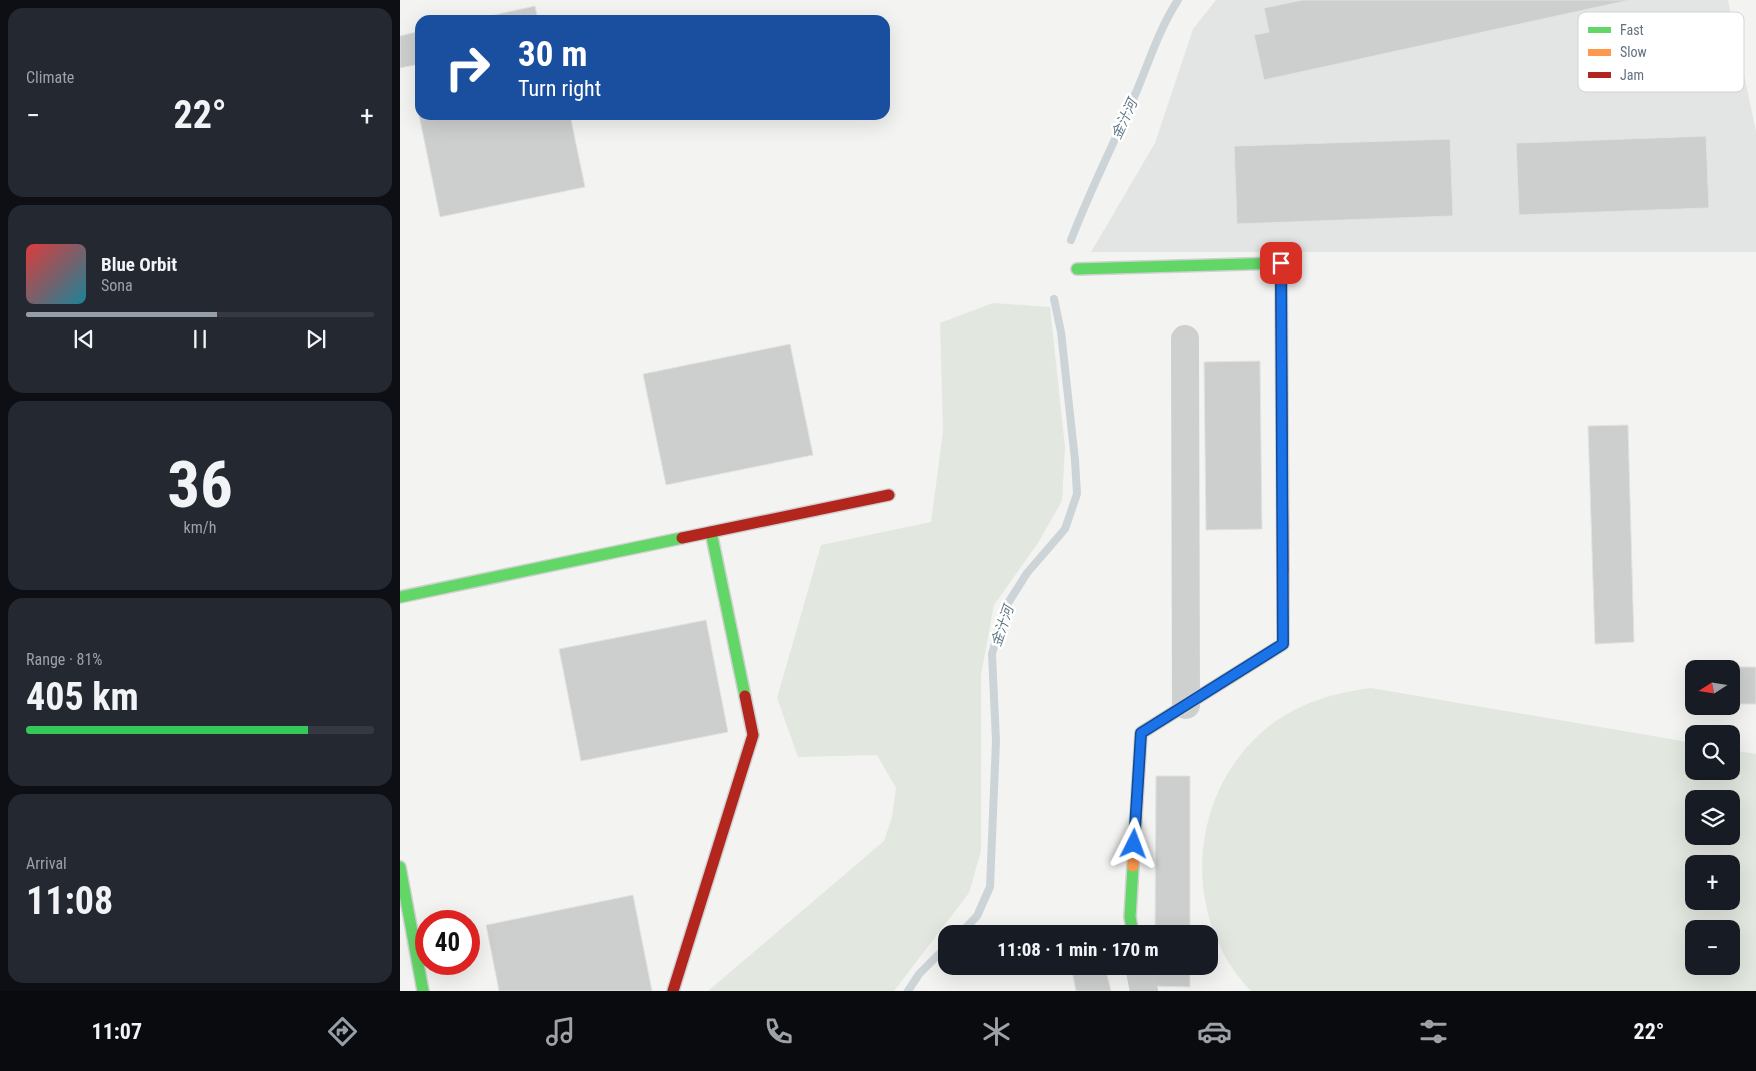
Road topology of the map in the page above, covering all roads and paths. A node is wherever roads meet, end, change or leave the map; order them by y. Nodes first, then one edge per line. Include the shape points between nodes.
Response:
1 (1077, 270) dead end
2 (1185, 338) dead end
3 (889, 495) dead end
4 (711, 532) junction
5 (400, 597) edge
6 (1186, 704) junction
7 (400, 867) edge
8 (1131, 925) edge
9 (1141, 975) edge
10 (423, 991) edge
11 (673, 991) edge
12 (1144, 991) edge

1 - 6 street via 1281,263 1283,644
2 - 6 street
3 - 4 street
4 - 5 street
4 - 11 street via 753,735
6 - 8 street via 1141,733
7 - 10 street
9 - 12 street

